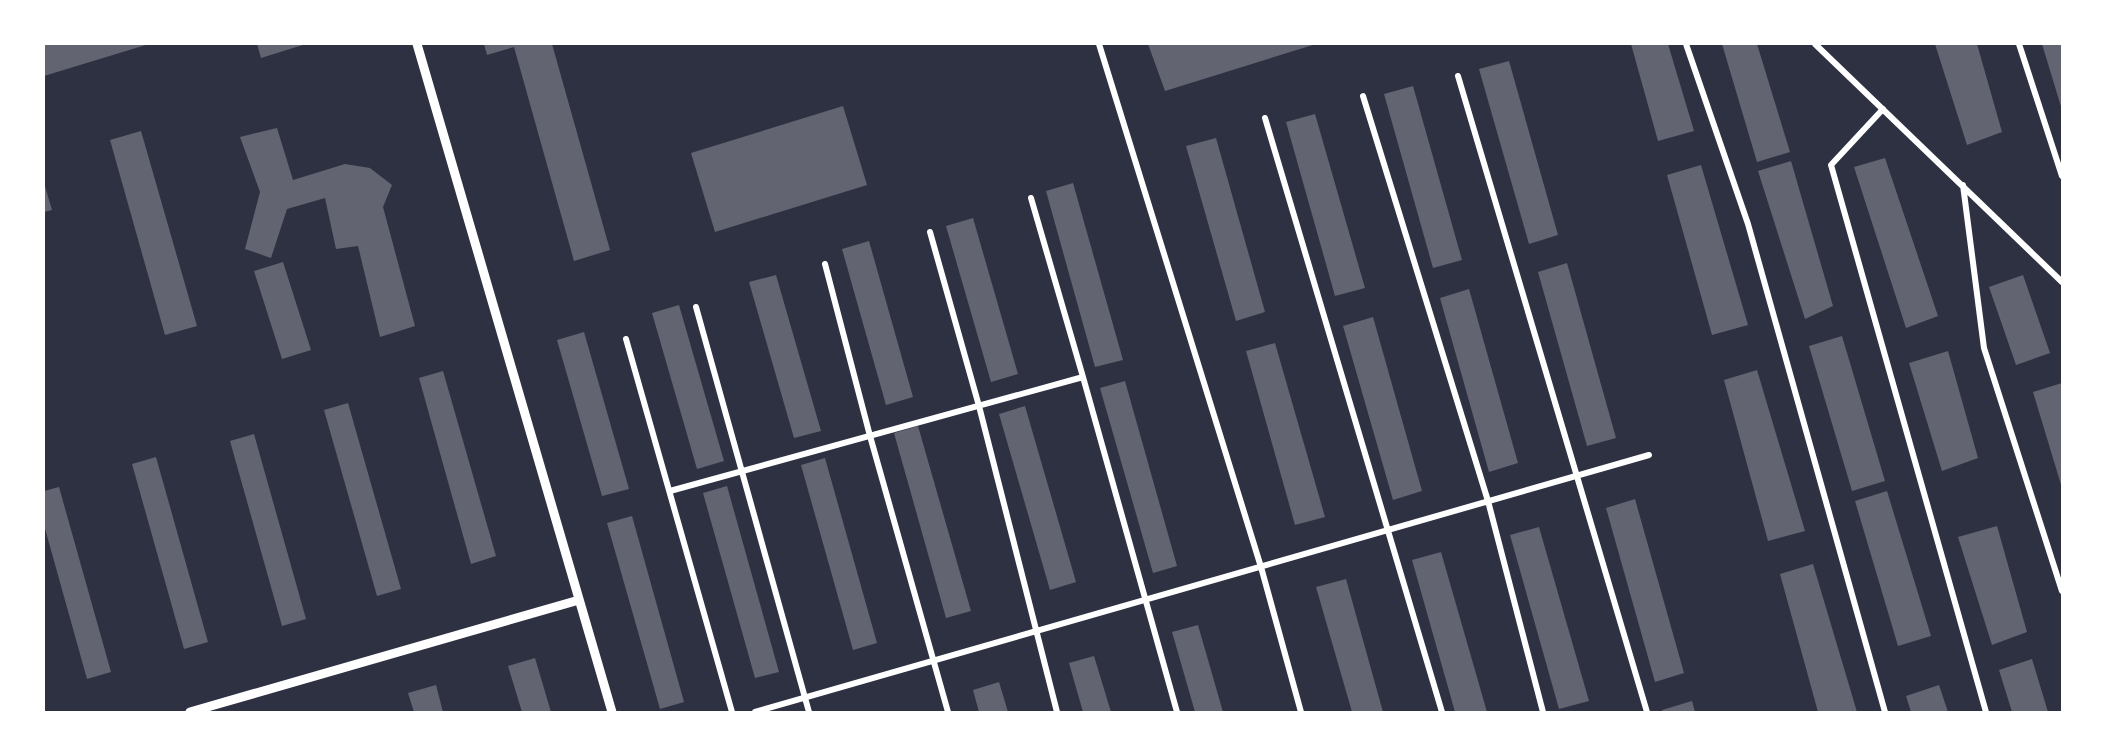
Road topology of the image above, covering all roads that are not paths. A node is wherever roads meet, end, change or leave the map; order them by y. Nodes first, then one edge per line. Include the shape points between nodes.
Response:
1 (417, 44) edge
2 (1099, 44) edge
3 (1686, 44) edge
4 (1815, 44) edge
5 (2019, 44) edge
6 (1458, 76) dead end
7 (1363, 96) dead end
8 (1883, 109) junction
9 (1265, 118) dead end
10 (2062, 177) edge
11 (1963, 185) junction
12 (1031, 198) dead end
13 (930, 232) dead end
14 (825, 264) dead end
15 (2062, 282) edge
16 (696, 307) dead end
17 (626, 339) dead end
18 (1083, 377) junction
19 (979, 406) junction
20 (870, 436) junction
21 (1649, 455) dead end
22 (743, 471) junction
23 (1578, 476) junction
24 (670, 491) junction
25 (1488, 501) junction
26 (1389, 530) junction
27 (1262, 567) junction
28 (2062, 591) edge
29 (579, 600) junction
30 (1144, 600) junction
31 (1036, 632) junction
32 (933, 661) junction
33 (805, 698) junction
34 (190, 712) edge
35 (612, 712) edge
36 (732, 712) edge
37 (755, 712) edge
38 (809, 712) edge
39 (948, 712) edge
40 (1057, 712) edge
41 (1177, 712) edge
42 (1301, 712) edge
43 (1442, 712) edge
44 (1543, 712) edge
45 (1647, 712) edge
46 (1885, 712) edge
47 (1986, 712) edge

1 - 29 street
2 - 27 street
3 - 46 street via 1748,224
4 - 8 street
5 - 10 street
6 - 23 street
7 - 25 street
8 - 11 street
8 - 47 street via 1831,165
9 - 26 street
11 - 15 street
11 - 28 street via 1984,348
12 - 18 street
13 - 19 street
14 - 20 street
16 - 22 street
17 - 24 street
18 - 19 street
18 - 30 street
19 - 20 street
19 - 31 street
20 - 22 street
20 - 32 street
21 - 23 street
22 - 24 street
22 - 33 street
23 - 25 street
23 - 45 street
24 - 36 street
25 - 26 street
25 - 44 street
26 - 27 street
26 - 43 street
27 - 30 street
27 - 42 street
29 - 34 street
29 - 35 street
30 - 31 street
30 - 41 street
31 - 32 street
31 - 40 street
32 - 33 street
32 - 39 street
33 - 37 street
33 - 38 street

